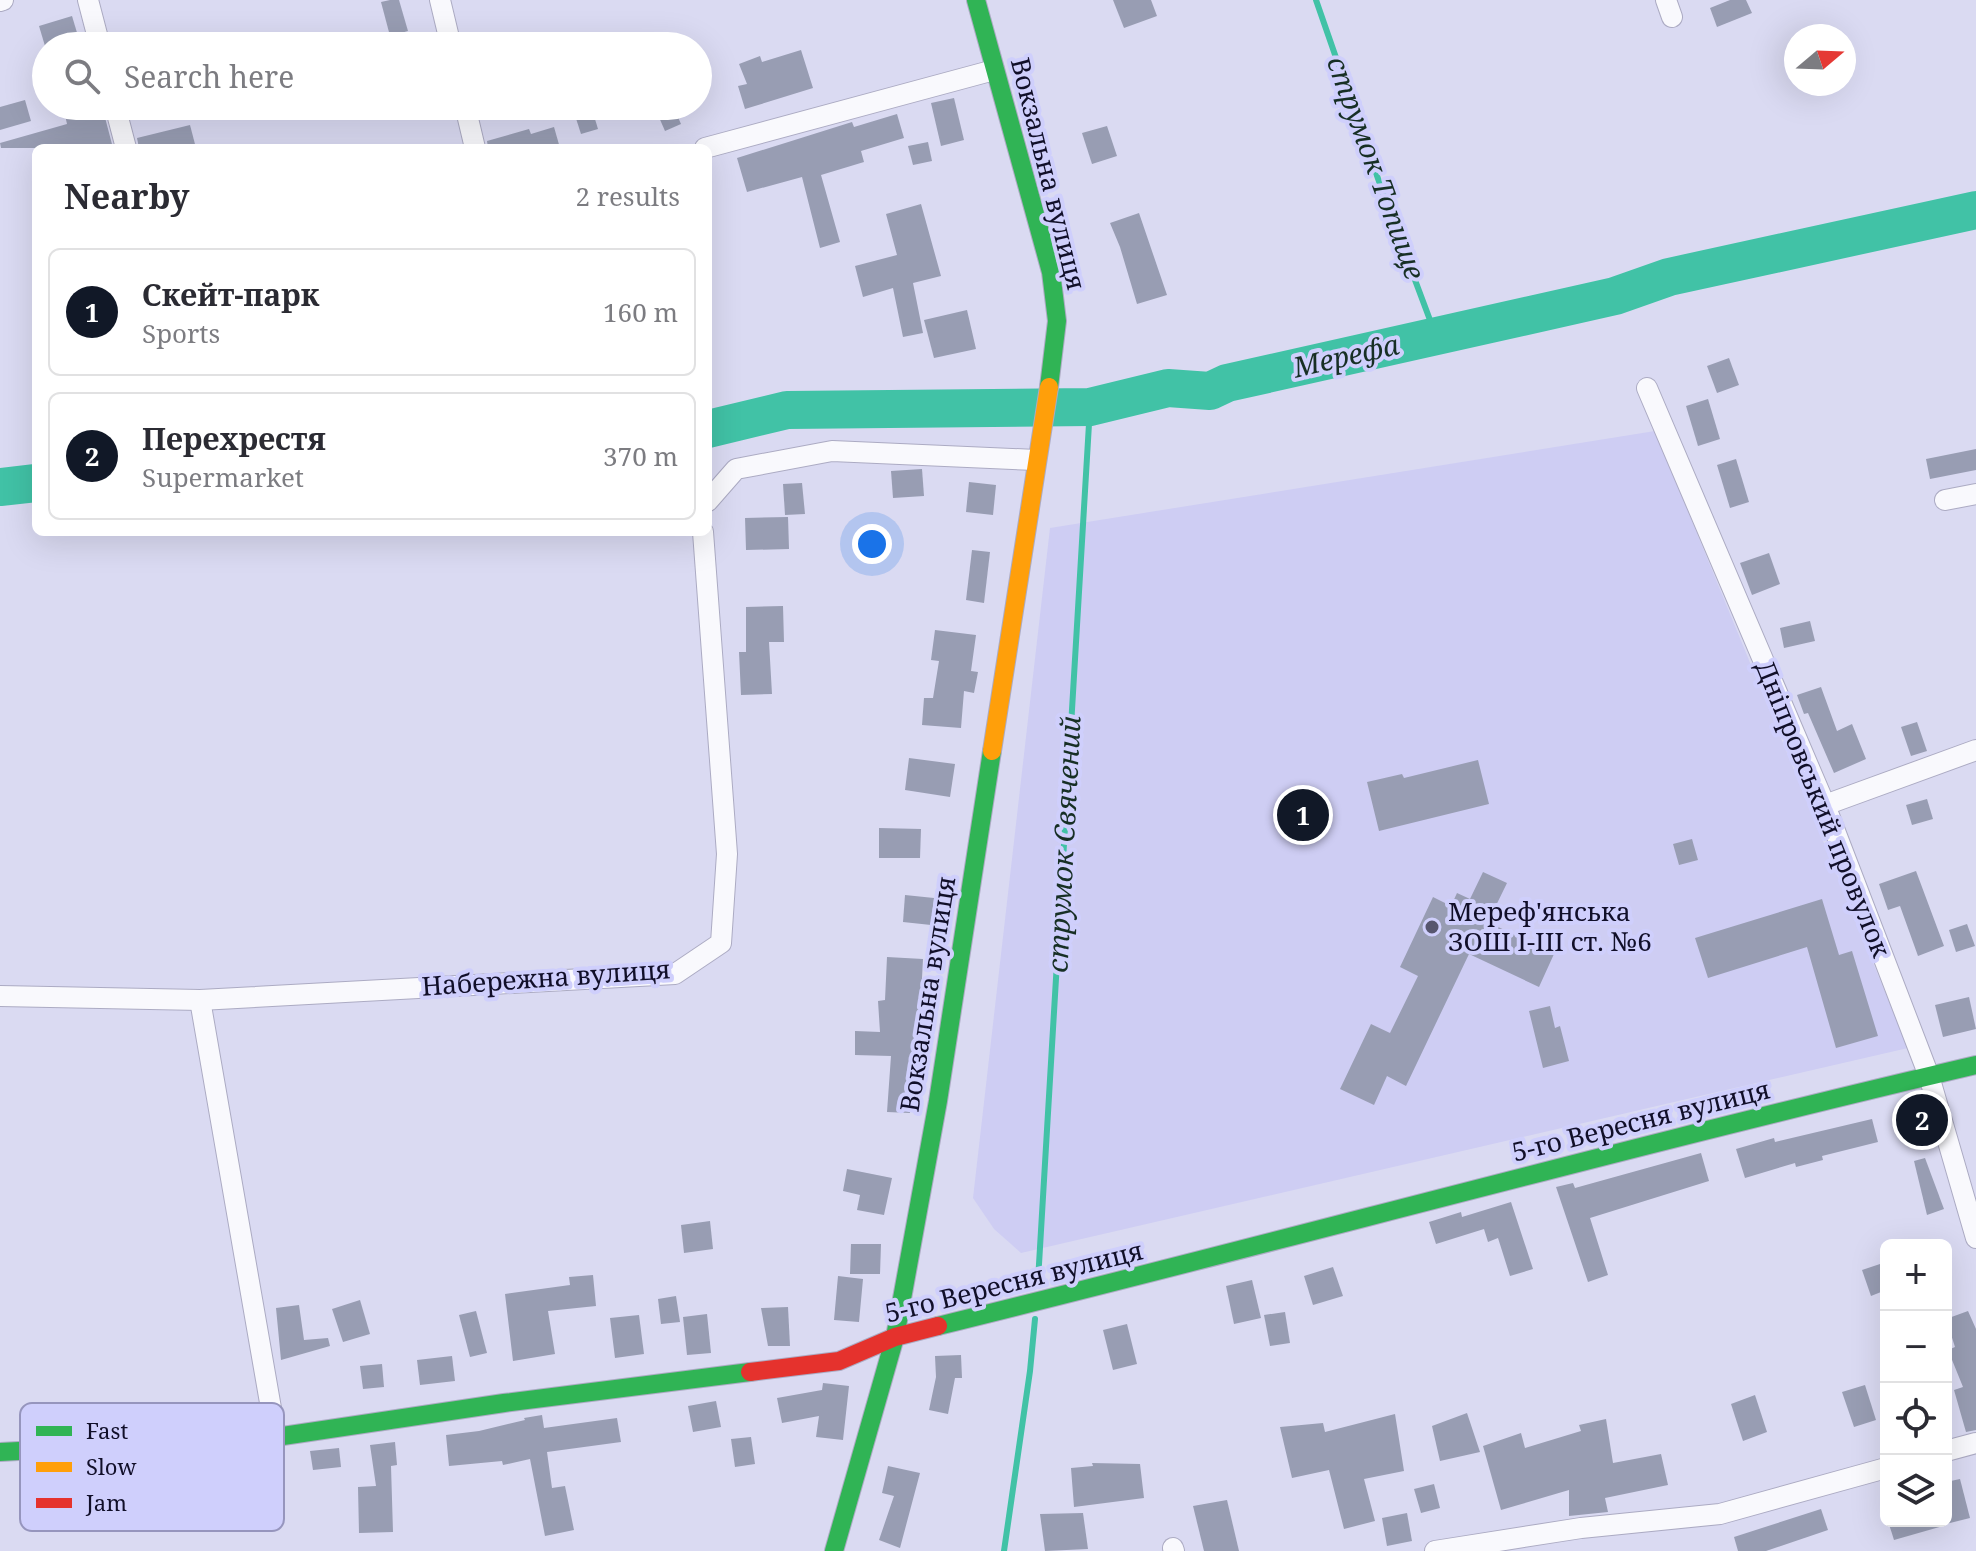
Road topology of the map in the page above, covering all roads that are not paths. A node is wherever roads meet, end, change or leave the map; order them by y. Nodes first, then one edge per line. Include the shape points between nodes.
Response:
1 (88, 0) edge
2 (440, 0) edge
3 (976, 0) edge
4 (96, 32) edge
5 (448, 32) edge
6 (994, 70) junction
7 (119, 120) edge
8 (468, 120) edge
9 (125, 144) edge
10 (474, 144) edge
11 (712, 146) edge
12 (1647, 388) dead end
13 (1036, 460) junction
14 (1976, 494) edge
15 (712, 496) edge
16 (1945, 500) dead end
17 (703, 536) edge
18 (1976, 750) edge
19 (1825, 805) junction
20 (0, 996) edge
21 (200, 1000) junction
22 (1976, 1065) edge
23 (1929, 1076) junction
24 (1976, 1238) edge
25 (895, 1337) junction
26 (270, 1403) edge
27 (284, 1436) edge
28 (1976, 1443) edge
29 (1952, 1449) edge
30 (20, 1451) edge
31 (0, 1452) edge
32 (1880, 1470) edge
33 (834, 1551) edge
34 (1435, 1551) edge

1 - 4 street
2 - 5 street
3 - 6 street, Вокзальна вулиця
6 - 11 street
6 - 13 street, Вокзальна вулиця via 1051,272 1057,321
7 - 9 street
8 - 10 street
12 - 19 street, Дніпровський провулок
13 - 15 street via 832,451 736,469
13 - 25 street, Вокзальна вулиця via 938,1101
14 - 16 street
17 - 21 street, Набережна вулиця via 727,854 721,943 675,974
18 - 19 street
19 - 23 street, Дніпровський провулок
20 - 21 street, Набережна вулиця
21 - 26 street
22 - 23 street, 5-го Вересня вулиця
23 - 24 street, Дніпровський провулок
23 - 25 street, 5-го Вересня вулиця
25 - 27 street, 5-го Вересня вулиця via 839,1361
25 - 33 street, Вокзальна вулиця
28 - 29 street
30 - 31 street, 5-го Вересня вулиця
32 - 34 street via 1720,1514 1581,1528

